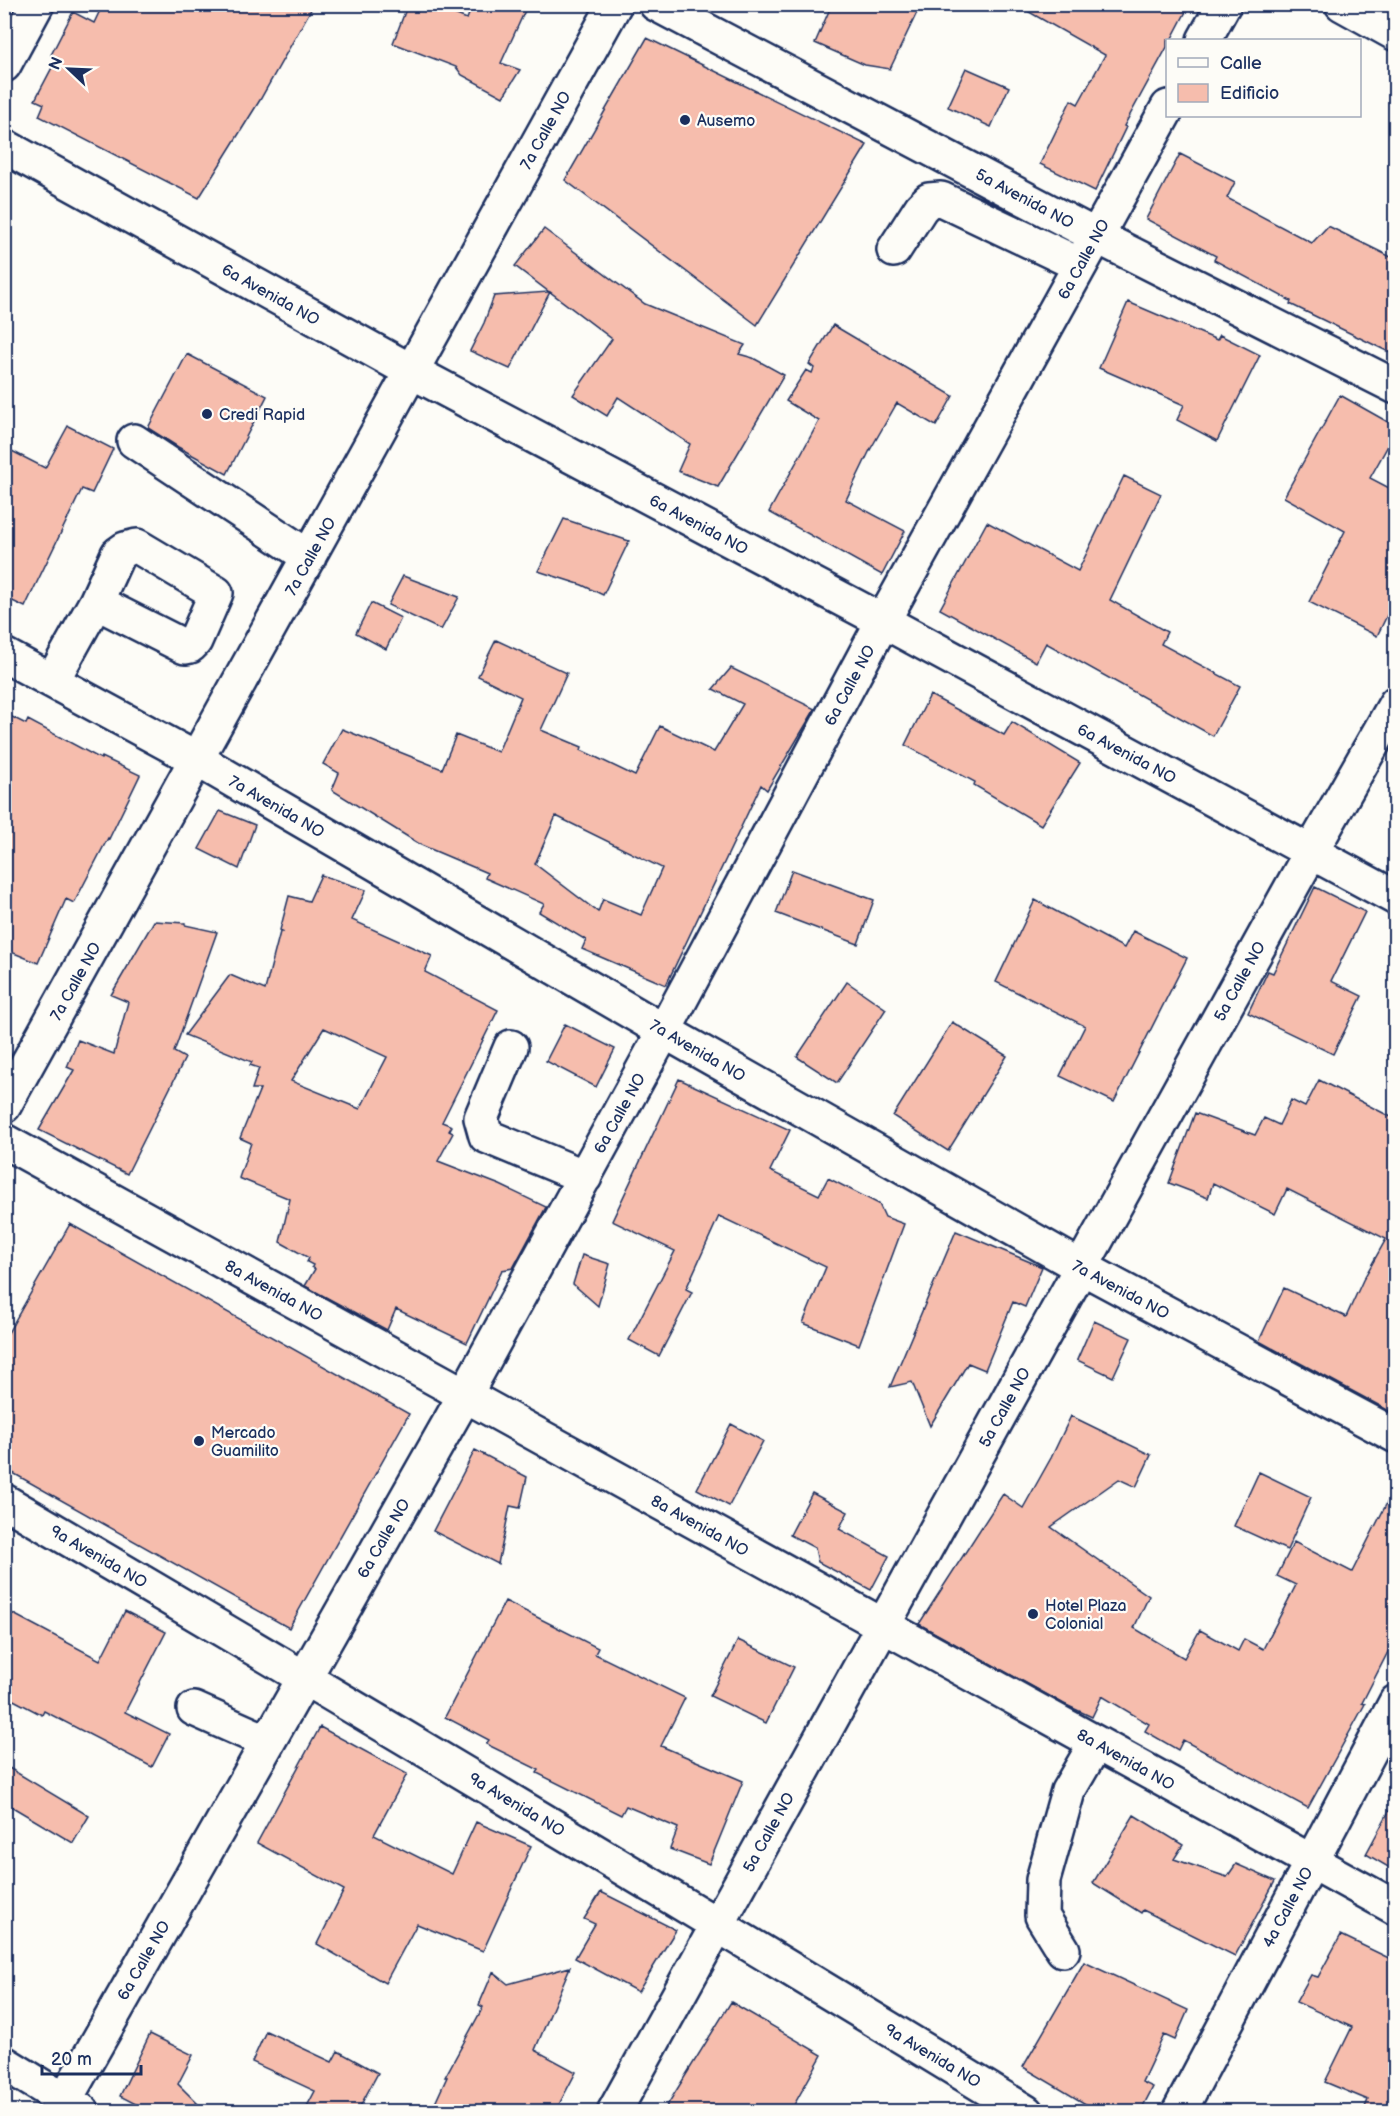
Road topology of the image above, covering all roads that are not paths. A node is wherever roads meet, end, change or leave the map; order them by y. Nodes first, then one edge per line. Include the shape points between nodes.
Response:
1 (37, 4) edge
2 (615, 4) edge
3 (656, 4) edge
4 (1224, 4) edge
5 (1342, 4) edge
6 (1395, 34) edge
7 (1205, 39) edge
8 (4, 65) edge
9 (1166, 109) edge
10 (4, 146) edge
11 (1096, 236) junction
12 (894, 250) dead end
13 (1080, 266) junction
14 (411, 371) junction
15 (1395, 387) edge
16 (134, 441) dead end
17 (309, 557) junction
18 (96, 603) dead end
19 (883, 621) junction
20 (4, 655) edge
21 (52, 681) junction
22 (1395, 703) edge
23 (198, 760) junction
24 (1311, 852) junction
25 (1395, 898) edge
26 (664, 1031) junction
27 (511, 1047) dead end
28 (4, 1106) edge
29 (4, 1141) edge
30 (585, 1177) junction
31 (1081, 1268) junction
32 (465, 1395) junction
33 (1395, 1436) edge
34 (4, 1501) edge
35 (883, 1625) junction
36 (304, 1677) junction
37 (1395, 1702) edge
38 (194, 1709) dead end
39 (268, 1742) junction
40 (1096, 1743) junction
41 (1311, 1862) junction
42 (1395, 1908) edge
43 (718, 1923) junction
44 (1063, 1950) dead end
45 (4, 2063) edge
46 (68, 2108) edge
47 (614, 2112) edge
48 (1026, 2112) edge
49 (1179, 2112) edge

1 - 8 street
2 - 14 street, 7a Calle NO
3 - 11 street, 5a Avenida NO
4 - 7 street
5 - 6 street
9 - 11 street, 6a Calle NO
10 - 14 street, 6a Avenida NO
11 - 13 street, 6a Calle NO
11 - 15 street, 5a Avenida NO
12 - 13 street via 928,200 941,199
13 - 19 street, 6a Calle NO
14 - 17 street, 7a Calle NO
14 - 19 street, 6a Avenida NO
16 - 17 street
17 - 23 street, 7a Calle NO
18 - 21 street
19 - 24 street, 6a Avenida NO
19 - 26 street, 6a Calle NO
20 - 21 street, 7a Avenida NO
21 - 23 street, 7a Avenida NO
22 - 24 street, 5a Calle NO
23 - 26 street, 7a Avenida NO
23 - 28 street, 7a Calle NO
24 - 25 street, 6a Avenida NO
24 - 31 street, 5a Calle NO
26 - 30 street, 6a Calle NO
26 - 31 street, 7a Avenida NO
27 - 30 street via 481,1118 486,1136
29 - 32 street, 8a Avenida NO
30 - 32 street, 6a Calle NO
31 - 33 street, 7a Avenida NO
31 - 35 street, 5a Calle NO
32 - 35 street, 8a Avenida NO
32 - 36 street, 6a Calle NO
34 - 36 street, 9a Avenida NO
35 - 40 street, 8a Avenida NO
35 - 43 street, 5a Calle NO
36 - 39 street, 6a Calle NO
36 - 43 street, 9a Avenida NO
37 - 41 street, 4a Calle NO
38 - 39 street
39 - 46 street, 6a Calle NO
40 - 41 street, 8a Avenida NO
40 - 44 street via 1068,1791 1042,1880 1042,1916
41 - 42 street, 8a Avenida NO
41 - 49 street, 4a Calle NO
43 - 47 street, 5a Calle NO
43 - 48 street, 9a Avenida NO
45 - 46 street

